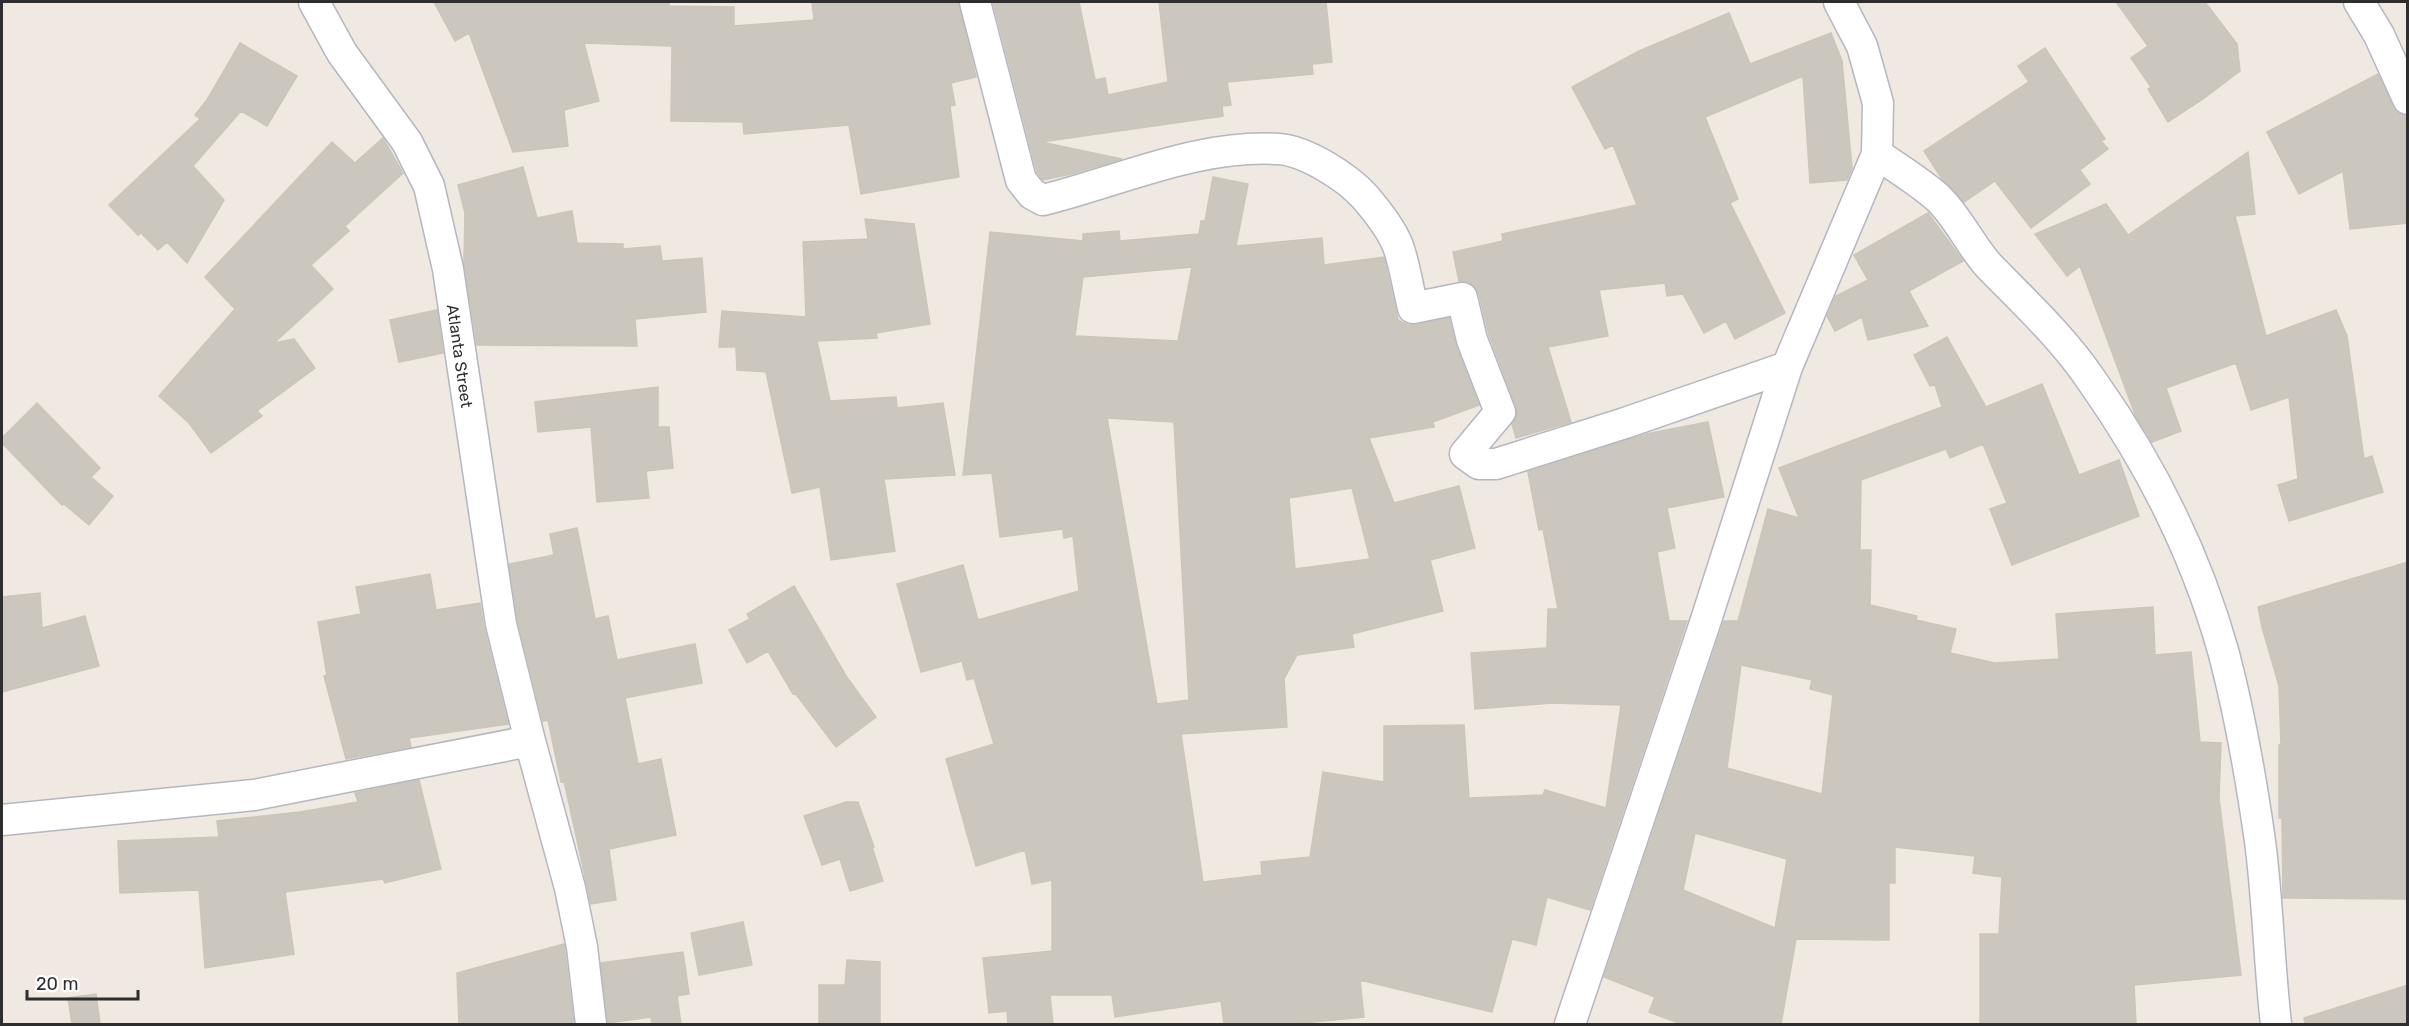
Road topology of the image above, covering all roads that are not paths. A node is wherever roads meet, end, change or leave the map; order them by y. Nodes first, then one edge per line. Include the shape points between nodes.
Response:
1 (314, 2) edge
2 (975, 2) edge
3 (1839, 2) edge
4 (2359, 2) edge
5 (2408, 99) edge
6 (1878, 154) junction
7 (1787, 367) junction
8 (530, 741) junction
9 (2, 820) edge
10 (591, 1024) edge
11 (1570, 1024) edge
12 (2276, 1024) edge

1 - 8 street, Atlanta Street via 342,53 407,142 429,186 448,269 501,624
2 - 7 street via 1021,180 1043,200 1163,164 1222,152 1280,149 1317,162 1352,183 1379,214 1398,246 1413,308 1462,298 1472,340 1500,412 1465,454 1479,464 1496,465
3 - 6 street via 1862,46 1878,103
4 - 5 street
6 - 7 street
6 - 12 street via 1939,199 1987,263 2041,318 2084,370 2131,440 2164,501 2195,571 2223,654 2244,743 2260,841
7 - 11 street via 1702,634
8 - 9 street via 254,795
8 - 10 street, Atlanta Street via 582,946

